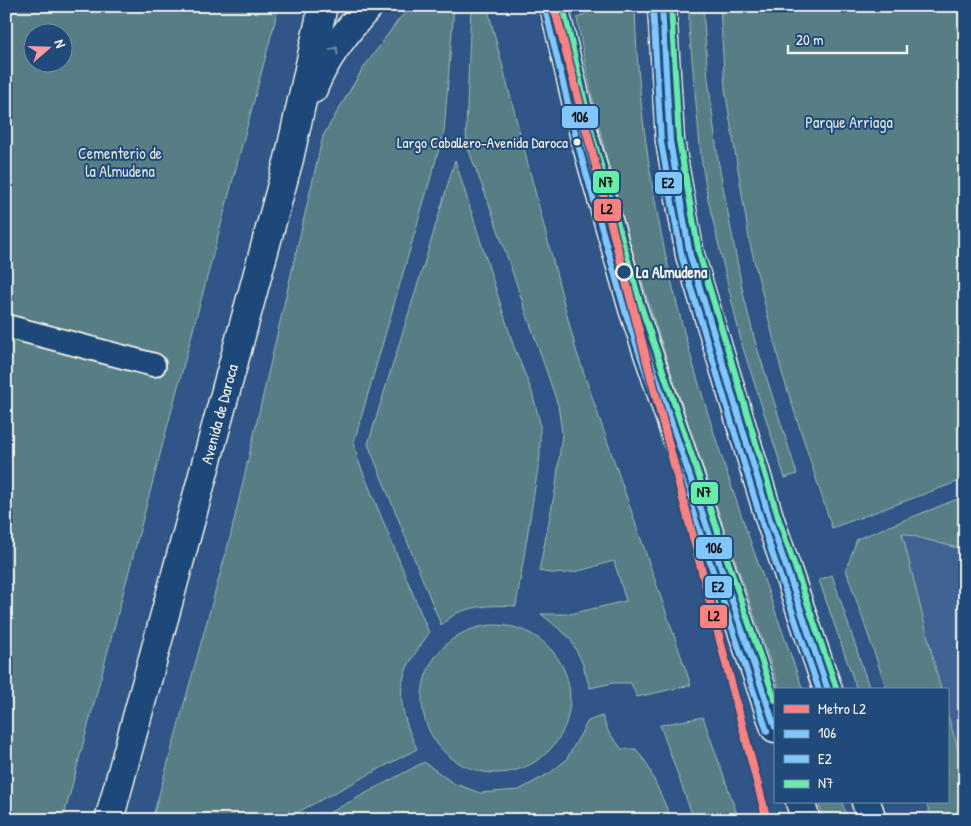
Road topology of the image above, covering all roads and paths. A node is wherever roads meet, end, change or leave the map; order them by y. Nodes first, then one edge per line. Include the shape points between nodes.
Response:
1 (323, 6) edge
2 (369, 6) edge
3 (554, 6) edge
4 (662, 6) edge
5 (289, 159) junction
6 (6, 326) edge
7 (154, 365) dead end
8 (827, 688) edge
9 (774, 725) edge
10 (801, 804) edge
11 (867, 804) edge
12 (108, 820) edge
13 (806, 820) edge
14 (872, 820) edge

1 - 5 main road, Avenida de Daroca
5 -> 2 main road via 318,77 346,32
3 - 9 main road via 585,139 633,308
4 - 8 main road via 670,141 690,255 770,520
5 - 12 main road, Avenida de Daroca
6 - 7 lane
10 - 13 main road
11 - 14 main road

